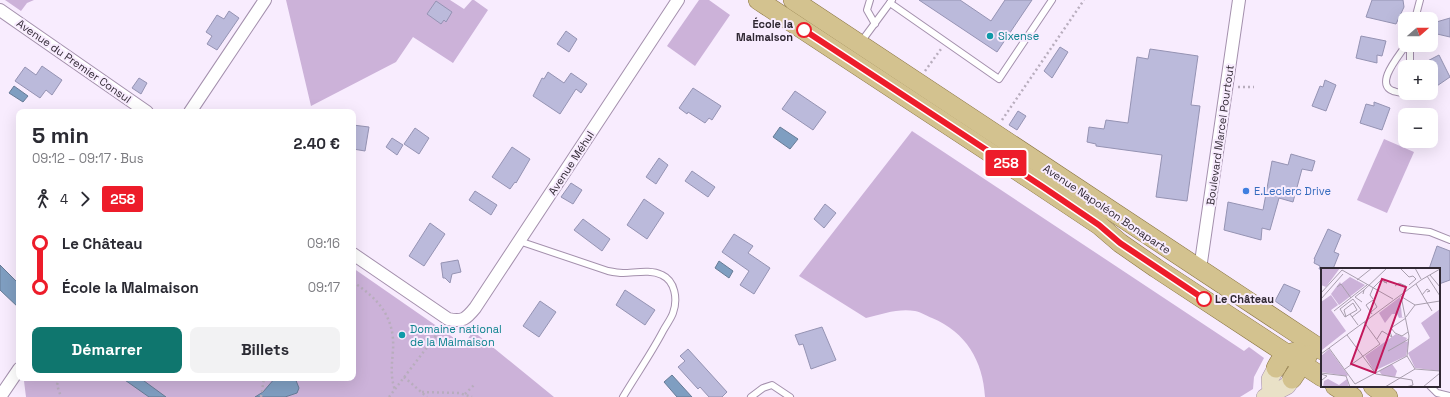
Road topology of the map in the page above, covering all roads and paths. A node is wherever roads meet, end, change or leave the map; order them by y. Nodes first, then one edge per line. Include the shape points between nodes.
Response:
1 (265, 0) edge
2 (678, 0) edge
3 (758, 0) edge
4 (793, 0) edge
5 (870, 0) edge
6 (1052, 0) edge
7 (1084, 0) edge
8 (1239, 0) edge
9 (1420, 0) edge
10 (891, 1) edge
11 (0, 10) edge
12 (1417, 12) edge
13 (874, 24) junction
14 (946, 42) junction
15 (860, 44) junction
16 (1402, 52) edge
17 (925, 71) dead end
18 (1238, 87) dead end
19 (1254, 87) dead end
20 (1398, 93) edge
21 (143, 109) edge
22 (192, 109) edge
23 (1000, 123) dead end
24 (1099, 225) junction
25 (1403, 229) dead end
26 (1450, 240) edge
27 (519, 241) junction
28 (356, 256) edge
29 (1200, 269) junction
30 (356, 285) edge
31 (1197, 294) junction
32 (441, 329) dead end
33 (1281, 361) junction
34 (1296, 373) edge
35 (16, 374) edge
36 (404, 377) junction
37 (1321, 377) edge
38 (58, 381) edge
39 (263, 381) edge
40 (475, 384) dead end
41 (1337, 387) edge
42 (1367, 387) edge
43 (395, 390) junction
44 (422, 392) junction
45 (1381, 392) edge
46 (3, 394) edge
47 (465, 394) junction
48 (1436, 395) edge
49 (1450, 396) edge
50 (61, 397) edge
51 (261, 397) edge
52 (389, 397) edge
53 (427, 397) edge
54 (472, 397) edge
55 (623, 397) edge
56 (751, 397) edge
57 (790, 397) edge
58 (1353, 397) edge

1 - 22 street
2 - 27 street, Avenue Méhul
3 - 24 main road, Avenue Napoléon Bonaparte
4 - 15 main road, Avenue Napoléon Bonaparte
5 - 13 lane via 867,10
6 - 14 lane via 999,79
7 - 23 path
8 - 29 street, Boulevard Marcel Pourtout
9 - 12 lane
10 - 13 lane
10 - 14 lane
11 - 21 street, Avenue du Premier Consul
13 - 15 lane
14 - 17 path
15 - 29 main road, Avenue Napoléon Bonaparte
16 - 20 lane via 1385,78 1385,86
18 - 19 path
24 - 29 main road via 1114,226 1185,273
24 - 31 main road, Avenue Napoléon Bonaparte via 1120,243
25 - 26 lane via 1430,232
27 - 28 street, Avenue Méhul via 475,308 459,321 448,319 438,313
27 - 55 lane via 608,271 650,272 669,279 675,300 673,313
29 - 31 main road
29 - 34 main road, Avenue Napoléon Bonaparte
30 - 43 path via 386,312 394,339 391,379
31 - 33 main road, Avenue Napoléon Bonaparte
32 - 36 path
33 - 34 main road via 1301,352
33 - 34 street via 1270,379
34 - 37 main road, Avenue Napoléon Bonaparte
35 - 46 street
36 - 43 path
36 - 44 path
38 - 50 path
39 - 51 path
40 - 47 path
41 - 58 main road
42 - 45 main road
43 - 52 path
44 - 47 path
44 - 53 path
47 - 54 path
48 - 49 lane
56 - 57 lane via 762,388 772,385

